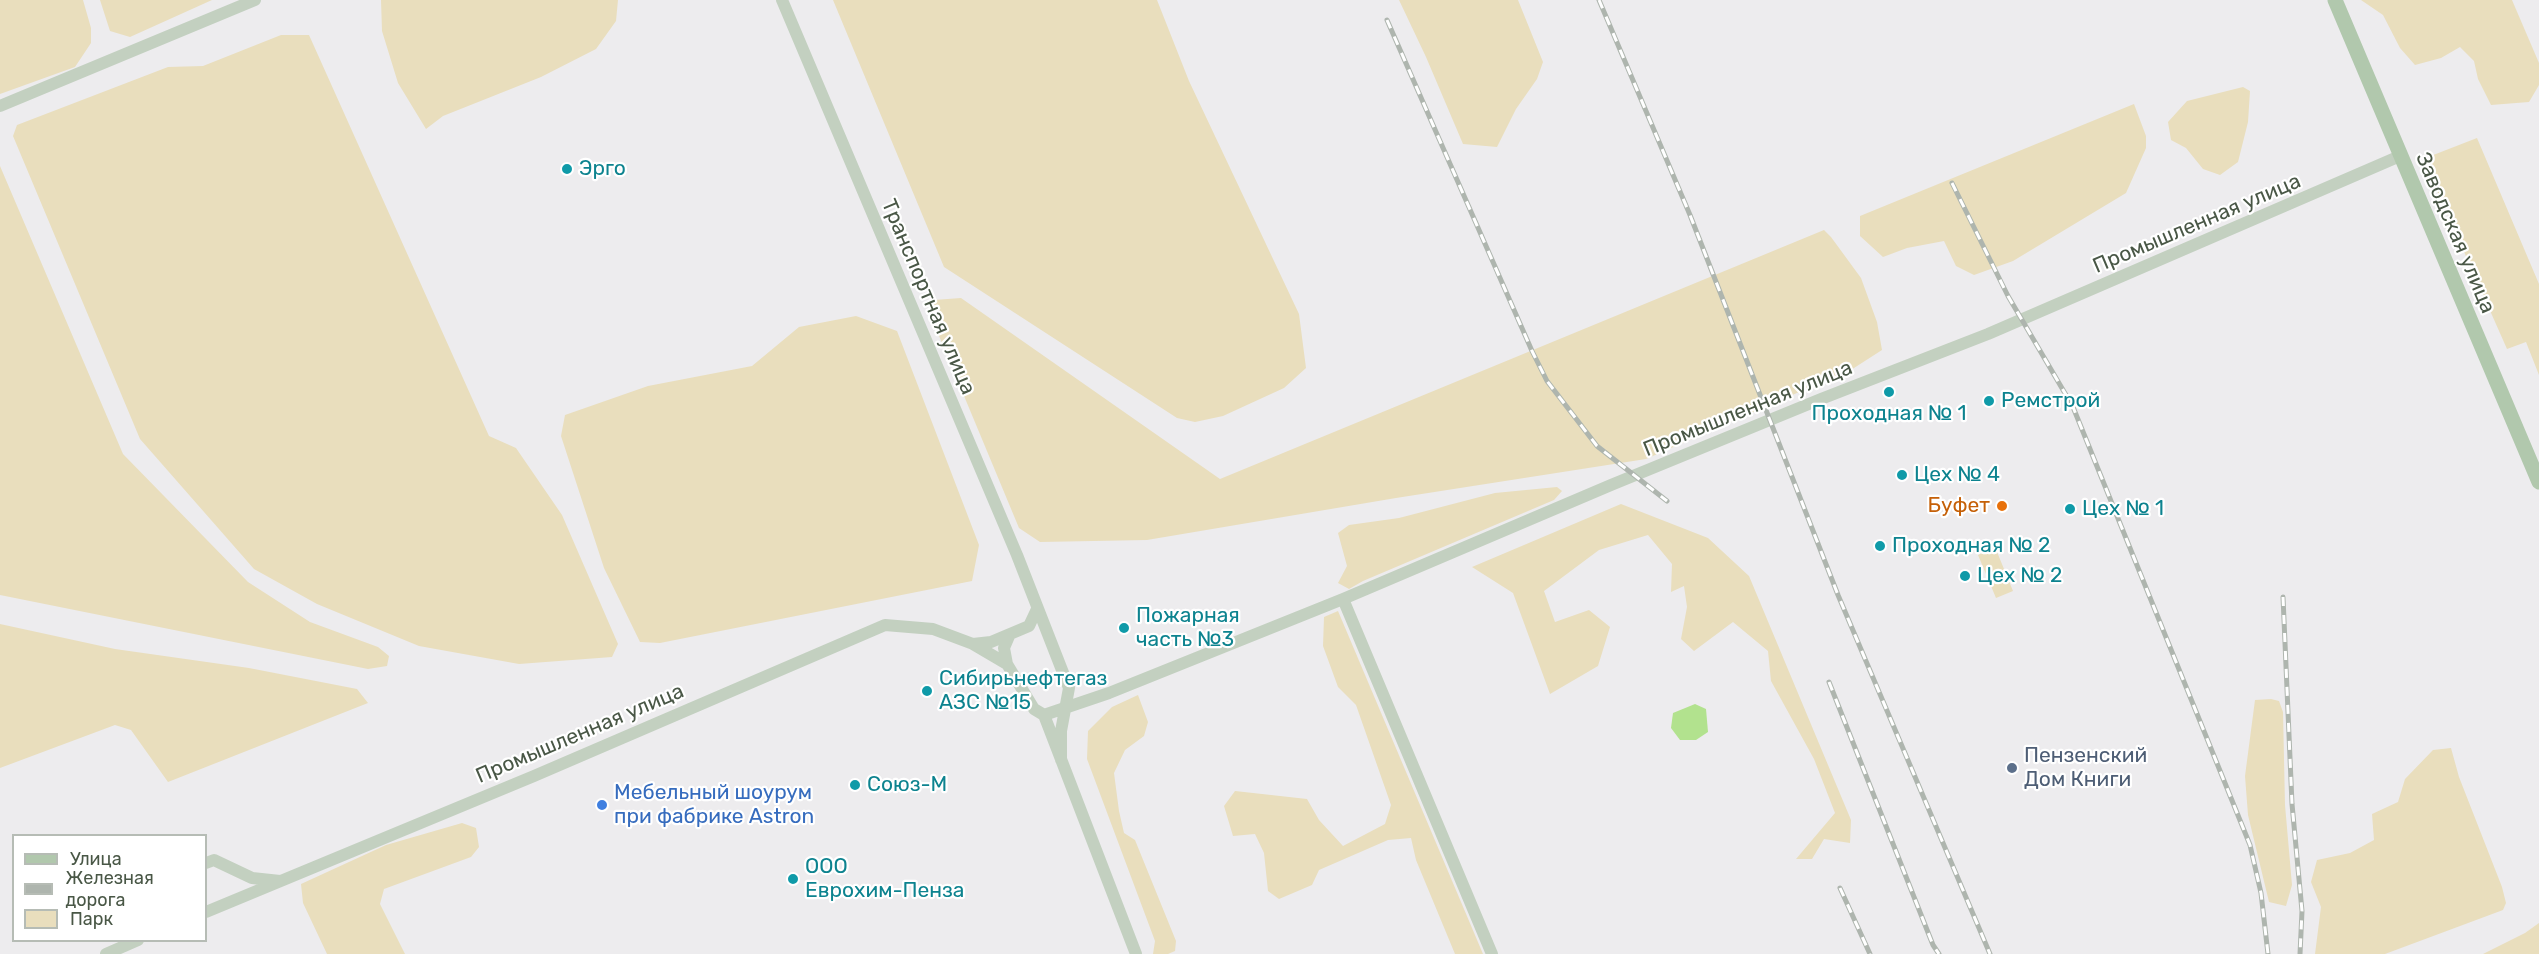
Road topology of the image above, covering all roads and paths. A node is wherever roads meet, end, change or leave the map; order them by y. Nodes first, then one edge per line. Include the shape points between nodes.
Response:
1 (255, 0) edge
2 (782, 0) edge
3 (2335, 0) edge
4 (0, 106) edge
5 (2400, 156) junction
6 (2539, 482) edge
7 (1343, 599) junction
8 (1037, 609) junction
9 (1029, 626) junction
10 (1047, 633) junction
11 (1011, 634) junction
12 (974, 644) junction
13 (1007, 664) junction
14 (1069, 688) junction
15 (1109, 693) junction
16 (1066, 708) junction
17 (1044, 715) junction
18 (1061, 760) junction
19 (207, 863) edge
20 (282, 882) junction
21 (209, 908) edge
22 (133, 942) edge
23 (106, 954) edge
24 (1136, 954) edge
25 (1492, 954) edge

1 - 4 street
2 - 8 street, Транспортная улица
3 - 5 main road, Заводская улица
5 - 6 main road, Заводская улица
5 - 7 street, Промышленная улица via 1988,334 1611,485
7 - 15 street, Промышленная улица
7 - 25 street
8 - 9 street
8 - 10 street, Транспортная улица
9 - 10 street
9 - 11 street
10 - 14 street, Транспортная улица
11 - 12 street
11 - 13 street via 1004,648
12 - 13 street, Промышленная улица
12 - 20 street, Промышленная улица via 933,629 885,625
13 - 17 street via 1034,709
14 - 15 street via 1084,694
14 - 16 street
15 - 16 street, Промышленная улица
16 - 17 street, Промышленная улица
16 - 18 street
17 - 18 street
18 - 24 street
19 - 20 street via 214,860 252,878
20 - 21 street, Промышленная улица
22 - 23 street

